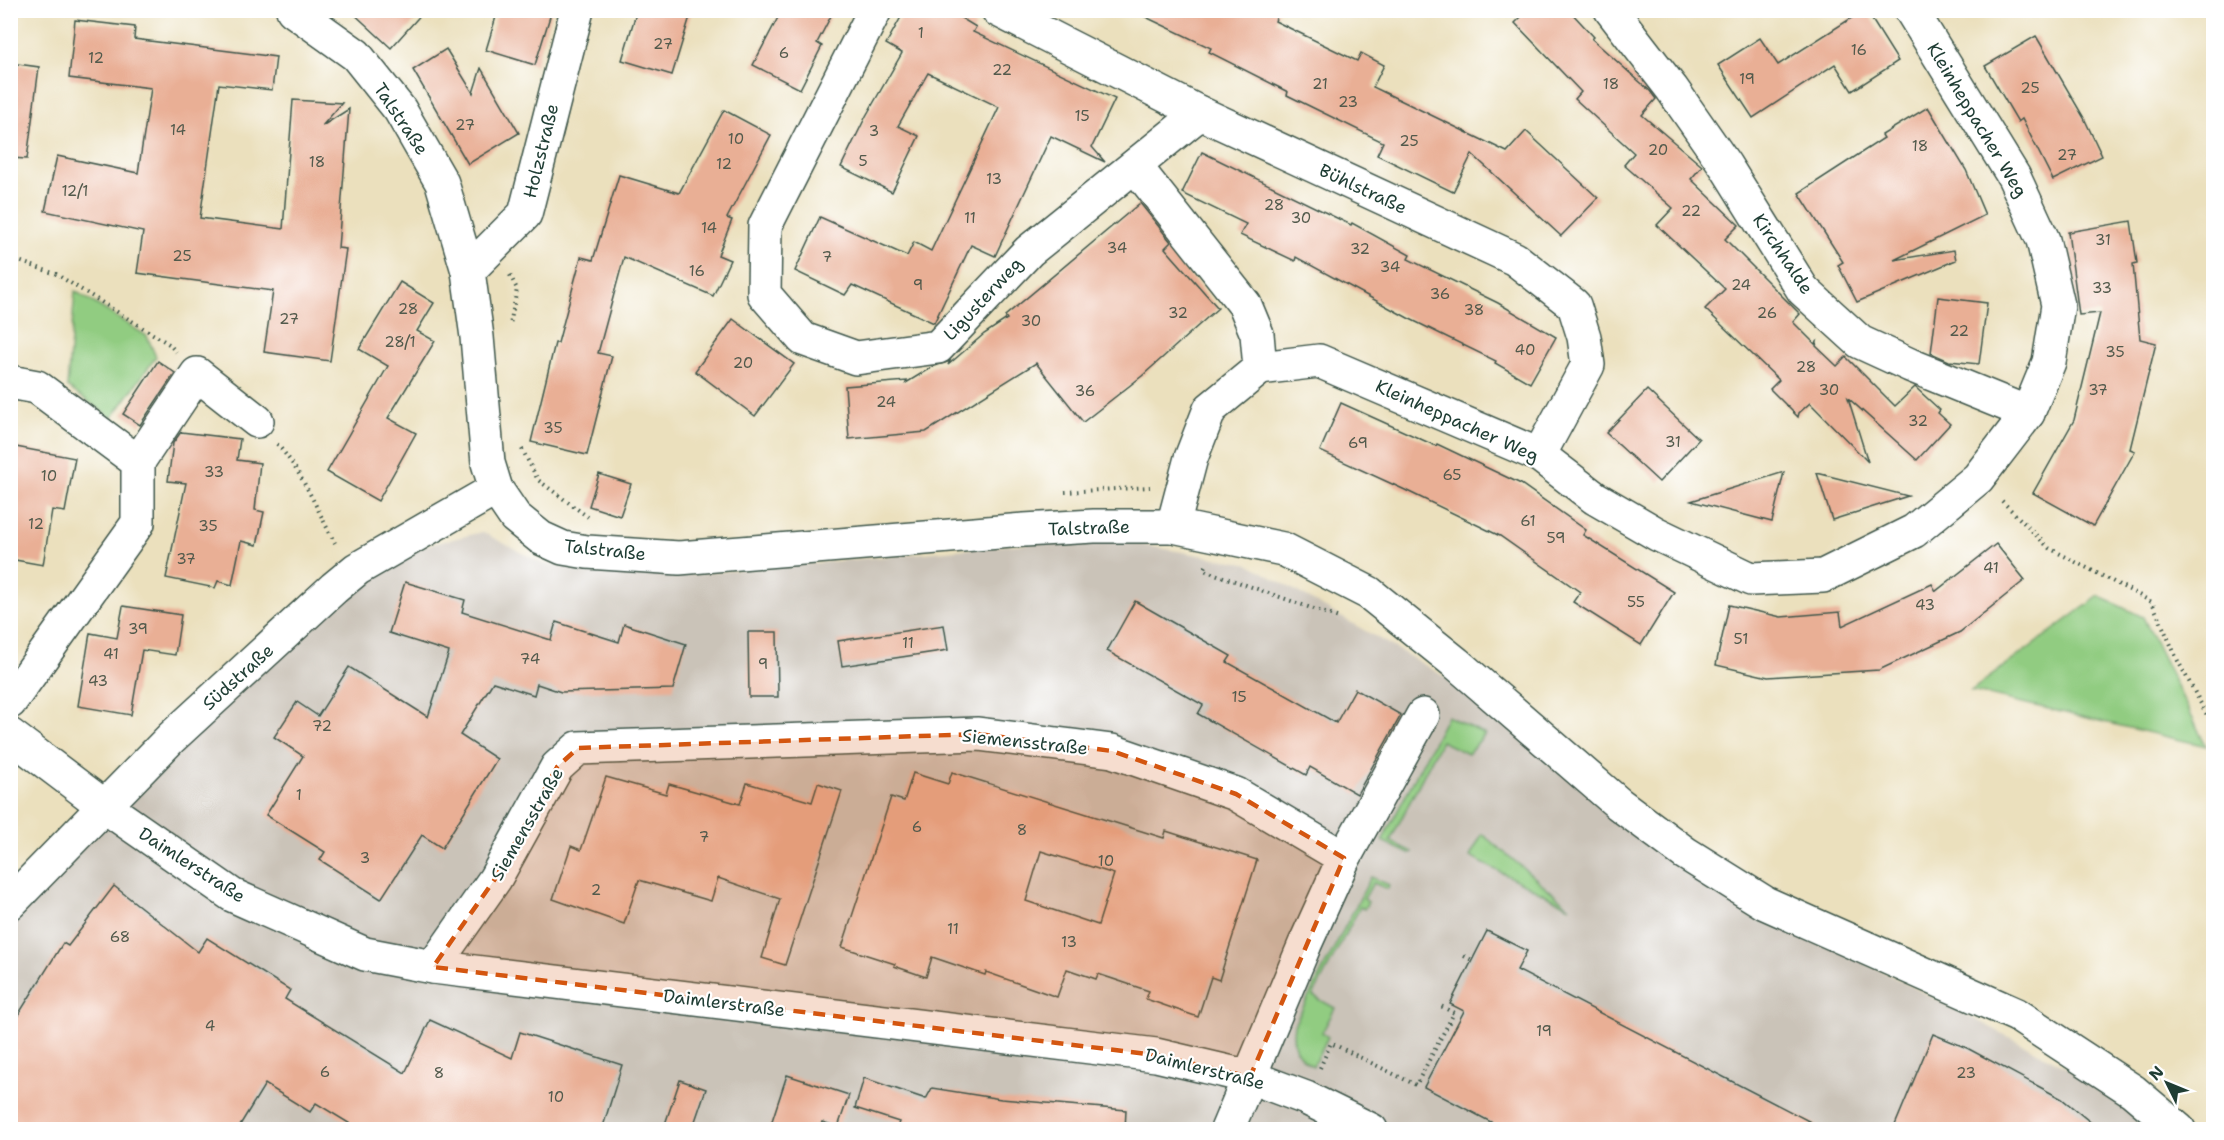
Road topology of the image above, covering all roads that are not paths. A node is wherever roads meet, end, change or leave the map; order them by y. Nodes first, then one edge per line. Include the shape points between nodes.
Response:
1 (293, 10) edge
2 (577, 10) edge
3 (875, 10) edge
4 (998, 10) edge
5 (1611, 10) edge
6 (1911, 10) edge
7 (1200, 113) junction
8 (1135, 166) junction
9 (468, 271) junction
10 (1260, 368) junction
11 (10, 382) edge
12 (2028, 412) junction
13 (257, 421) road end
14 (1539, 455) junction
15 (138, 462) junction
16 (496, 489) junction
17 (1173, 526) junction
18 (10, 702) edge
19 (1423, 716) dead end
20 (10, 735) edge
21 (104, 806) junction
22 (1344, 858) junction
23 (10, 903) edge
24 (433, 967) junction
25 (1250, 1077) junction
26 (1227, 1130) edge
27 (1371, 1130) edge
28 (2179, 1130) edge

1 - 9 street, Talstraße via 356,56 400,110 442,183
2 - 9 street, Holzstraße via 525,214
3 - 8 street, Ligusterweg via 765,226 764,294 803,339 856,358 938,347 1029,251
4 - 7 street, Bühlstraße
5 - 12 street, Kirchhalde via 1725,165 1803,290 1860,342
6 - 12 street, Kleinheppacher Weg via 2014,177 2043,240 2058,305 2049,362
7 - 8 street, Ligusterweg
7 - 14 street, Bühlstraße via 1515,260 1574,305 1588,365
8 - 10 street via 1245,305 1257,334
9 - 16 street, Talstraße via 488,463
10 - 14 street, Kleinheppacher Weg via 1319,361
10 - 17 street via 1210,409 1191,458
11 - 15 street via 37,387
12 - 14 street, Kleinheppacher Weg via 1978,478 1914,531 1823,576 1751,579 1657,534 1595,498
13 - 15 street via 197,374
15 - 18 street via 138,523
16 - 17 street, Talstraße via 515,517 541,538 563,548 679,558 1094,526
16 - 21 street, Südstraße via 357,569 171,738
17 - 28 street, Talstraße via 1283,549 1369,592 1619,804 1685,853 1765,903 2017,1015 2133,1091
19 - 22 street
20 - 21 street, Daimlerstraße
21 - 23 street, Südstraße
21 - 24 street, Daimlerstraße via 232,895 365,954
22 - 24 street, Siemensstraße via 1236,794 1112,751 978,734 578,748 558,766 495,879
22 - 25 street
24 - 25 street, Daimlerstraße via 1156,1055
25 - 26 street
25 - 27 street, Daimlerstraße via 1306,1098

